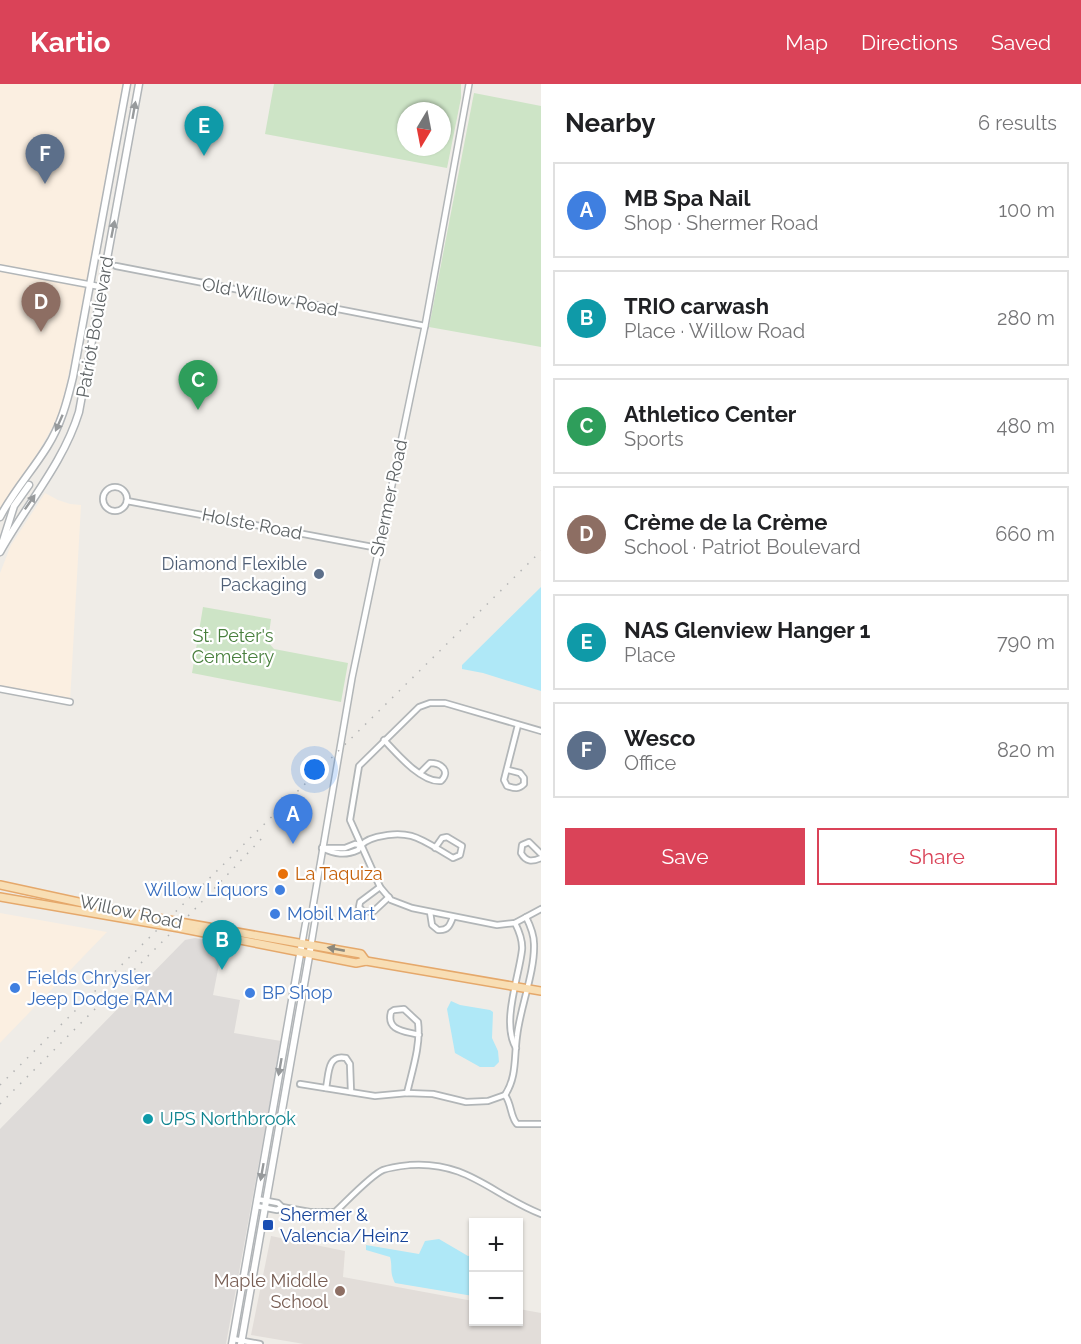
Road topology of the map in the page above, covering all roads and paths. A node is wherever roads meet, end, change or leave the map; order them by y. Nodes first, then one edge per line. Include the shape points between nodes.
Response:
1 (127, 84) edge
2 (139, 84) edge
3 (469, 84) edge
4 (116, 266) dead end
5 (0, 268) edge
6 (90, 285) junction
7 (102, 287) junction
8 (425, 326) junction
9 (23, 480) junction
10 (42, 484) junction
11 (29, 485) junction
12 (127, 501) junction
13 (0, 517) edge
14 (378, 548) junction
15 (0, 551) edge
16 (0, 689) edge
17 (70, 702) dead end
18 (518, 725) junction
19 (541, 731) edge
20 (384, 740) junction
21 (507, 770) junction
22 (420, 773) junction
23 (360, 845) junction
24 (322, 848) junction
25 (435, 848) junction
26 (541, 856) edge
27 (0, 883) edge
28 (380, 887) junction
29 (389, 897) junction
30 (0, 898) edge
31 (541, 909) edge
32 (312, 912) junction
33 (430, 912) junction
34 (453, 917) junction
35 (526, 917) junction
36 (515, 922) junction
37 (302, 943) junction
38 (312, 945) junction
39 (300, 952) junction
40 (310, 954) junction
41 (366, 961) junction
42 (514, 986) junction
43 (528, 988) junction
44 (541, 991) edge
45 (511, 1024) junction
46 (519, 1024) junction
47 (419, 1035) junction
48 (516, 1049) junction
49 (300, 1084) dead end
50 (326, 1088) junction
51 (351, 1092) junction
52 (407, 1093) junction
53 (505, 1095) junction
54 (541, 1124) edge
55 (256, 1202) junction
56 (266, 1204) junction
57 (541, 1214) edge
58 (232, 1342) edge
59 (241, 1342) edge
60 (260, 1344) edge

1 - 6 main road, Patriot Boulevard
7 -> 2 main road, Patriot Boulevard
3 - 8 street, Shermer Road
4 - 8 street, Old Willow Road
5 - 6 street
6 - 7 street
6 -> 9 main road, Patriot Boulevard via 63,414 48,447
7 - 10 main road, Patriot Boulevard via 79,412 69,441
8 - 14 street, Shermer Road
9 - 11 main road
9 - 13 main road, Patriot Boulevard
10 - 11 main road
15 -> 10 main road, Patriot Boulevard
11 - 15 main road via 15,502
12 - 12 street, Holste Road via 126,493 116,487 105,490 102,498 104,506 114,512
12 - 14 street, Holste Road
14 - 24 street, Shermer Road
16 - 17 street
18 - 19 street
18 - 20 street via 445,703 430,703 418,708
18 - 21 street
20 - 22 street
20 - 23 street via 359,766 350,820
21 - 21 street via 507,786 520,788 524,778
22 - 22 street via 436,782 446,772 444,767 430,763
23 - 24 street
23 - 25 street via 400,833 413,835
23 - 28 street
24 - 32 street, Shermer Road
25 - 25 street via 453,858 460,855 462,846 447,837
26 - 26 street via 529,842 522,845 521,853 526,859 533,861
27 - 37 main road, Willow Road via 156,918
28 - 29 street
28 - 29 street via 359,907 364,912 374,911
29 - 33 street
30 - 39 main road, Willow Road
31 - 35 street
32 - 37 street, Shermer Road via 307,915
32 - 38 street, Shermer Road via 316,915
33 - 34 street
33 - 34 street via 432,925 438,930 448,928
34 - 36 street via 497,925
35 - 36 street
35 - 43 street via 534,945
36 - 42 street via 523,948
37 - 38 main road, Willow Road
37 - 39 main road, Shermer Road
38 - 40 main road, Shermer Road
41 -> 38 main road, Willow Road via 361,954
39 - 40 main road, Willow Road
39 -> 55 main road, Shermer Road
40 - 41 main road, Willow Road via 356,963
40 - 56 main road, Shermer Road
41 - 42 main road, Willow Road
42 - 43 main road, Willow Road
42 - 45 street
43 - 44 main road, Willow Road
43 - 46 street
45 - 46 street
45 - 48 street
46 - 48 street
47 - 47 street via 418,1022 408,1011 391,1012 391,1026
47 - 52 street
48 - 53 street via 513,1081
49 - 50 street
50 - 51 street
50 - 51 street via 334,1058 346,1058 350,1064
51 - 52 street via 375,1096
52 - 53 street via 466,1102
53 - 54 street via 517,1124
55 - 56 street
55 - 58 main road, Shermer Road
56 - 57 street via 277,1210 282,1207 334,1212 381,1170 424,1164 472,1176
56 - 59 main road, Shermer Road
58 - 59 street
59 - 60 street

